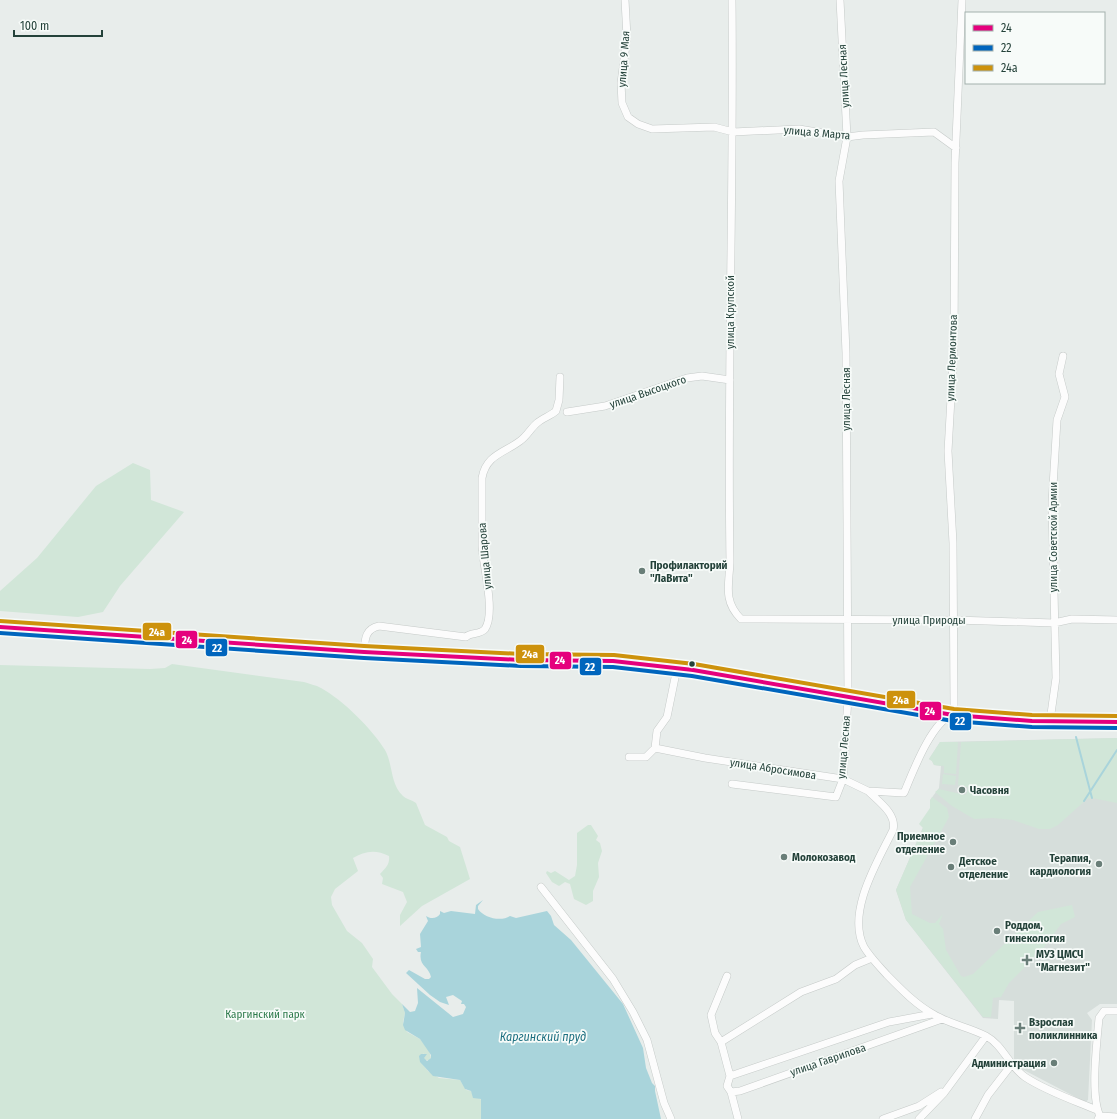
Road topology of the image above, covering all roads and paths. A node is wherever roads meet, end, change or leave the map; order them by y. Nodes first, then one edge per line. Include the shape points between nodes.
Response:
1 (625, 0) edge
2 (732, 0) edge
3 (840, 0) edge
4 (962, 0) edge
5 (628, 116) joint
6 (733, 132) junction
7 (847, 137) junction
8 (956, 148) junction
9 (1063, 356) dead end
10 (560, 377) dead end
11 (730, 380) junction
12 (567, 412) dead end
13 (741, 619) joint
14 (848, 620) junction
15 (954, 620) junction
16 (1117, 620) edge
17 (1054, 622) junction
18 (0, 627) edge
19 (364, 652) junction
20 (677, 668) junction
21 (848, 697) junction
22 (953, 715) junction
23 (1050, 721) junction
24 (1117, 722) edge
25 (655, 748) junction
26 (629, 757) dead end
27 (843, 779) junction
28 (732, 784) dead end
29 (868, 791) junction
30 (541, 887) dead end
31 (872, 958) junction
32 (727, 976) dead end
33 (1117, 1011) edge
34 (932, 1014) junction
35 (942, 1019) junction
36 (986, 1036) junction
37 (721, 1042) junction
38 (1012, 1064) junction
39 (730, 1076) junction
40 (947, 1089) junction
41 (731, 1092) junction
42 (1098, 1115) edge
43 (1117, 1117) edge
44 (670, 1119) edge
45 (738, 1119) edge
46 (884, 1119) edge
47 (919, 1119) edge
48 (975, 1119) edge

1 - 5 street, улица 9 Мая via 627,37 621,83 622,103
2 - 6 street, улица Крупской
3 - 7 street, улица Лесная
4 - 8 street, улица Лермонтова
5 - 6 street, улица 8 Марта via 638,124 652,129 714,127
6 - 7 street, улица 8 Марта via 799,129
6 - 11 street, улица Крупской
7 - 8 street, улица 8 Марта via 934,132
7 - 14 street, улица Лесная via 840,181 846,353
8 - 15 street, улица Лермонтова via 954,345 948,451
9 - 17 street, улица Советской Армии via 1059,374 1066,397 1057,420 1052,503
10 - 19 street, улица Шарова via 556,411 538,422 520,441 495,456 484,470 482,548 489,606 488,623 484,630 466,637 379,626 365,636
11 - 12 street, улица Высоцкого via 702,376 686,378 605,406
11 - 13 street, улица Крупской via 728,600 733,611
13 - 14 street, улица Природы
14 - 15 street, улица Природы
14 - 21 street, улица Лесная
15 - 17 street, улица Природы
15 - 22 street, улица Лермонтова
16 - 17 street, улица Природы via 1072,619
17 - 23 street, улица Советской Армии via 1056,678
18 - 19 main road
19 - 20 main road via 521,660 613,661
20 - 21 main road
20 - 25 street via 667,717 657,731
21 - 22 main road
21 - 27 street, улица Лесная
22 - 23 main road
22 - 29 street, улица Абросимова via 947,717 935,730 918,758 904,793
23 - 24 main road
25 - 26 street via 646,757
25 - 27 street, улица Абросимова
27 - 28 street, улица Лесная via 836,798
27 - 29 street, улица Абросимова
29 - 31 street via 895,822 869,880 860,908 859,925 863,946
30 - 44 street via 613,979 634,1012 647,1040
31 - 34 street via 916,1002
31 - 37 street via 854,964 836,978 801,992
32 - 37 street via 711,1015 715,1033
33 - 42 street via 1104,1011 1099,1018 1095,1096
34 - 35 street
34 - 39 street, улица Гаврилова via 889,1022
35 - 36 street
35 - 41 street, улица Гаврилова
36 - 38 street via 997,1044
36 - 40 street
37 - 39 street
38 - 42 street via 1025,1077
38 - 48 street via 988,1095
39 - 41 street via 727,1086
40 - 46 street via 919,1106
40 - 47 street
41 - 45 street
42 - 43 street

